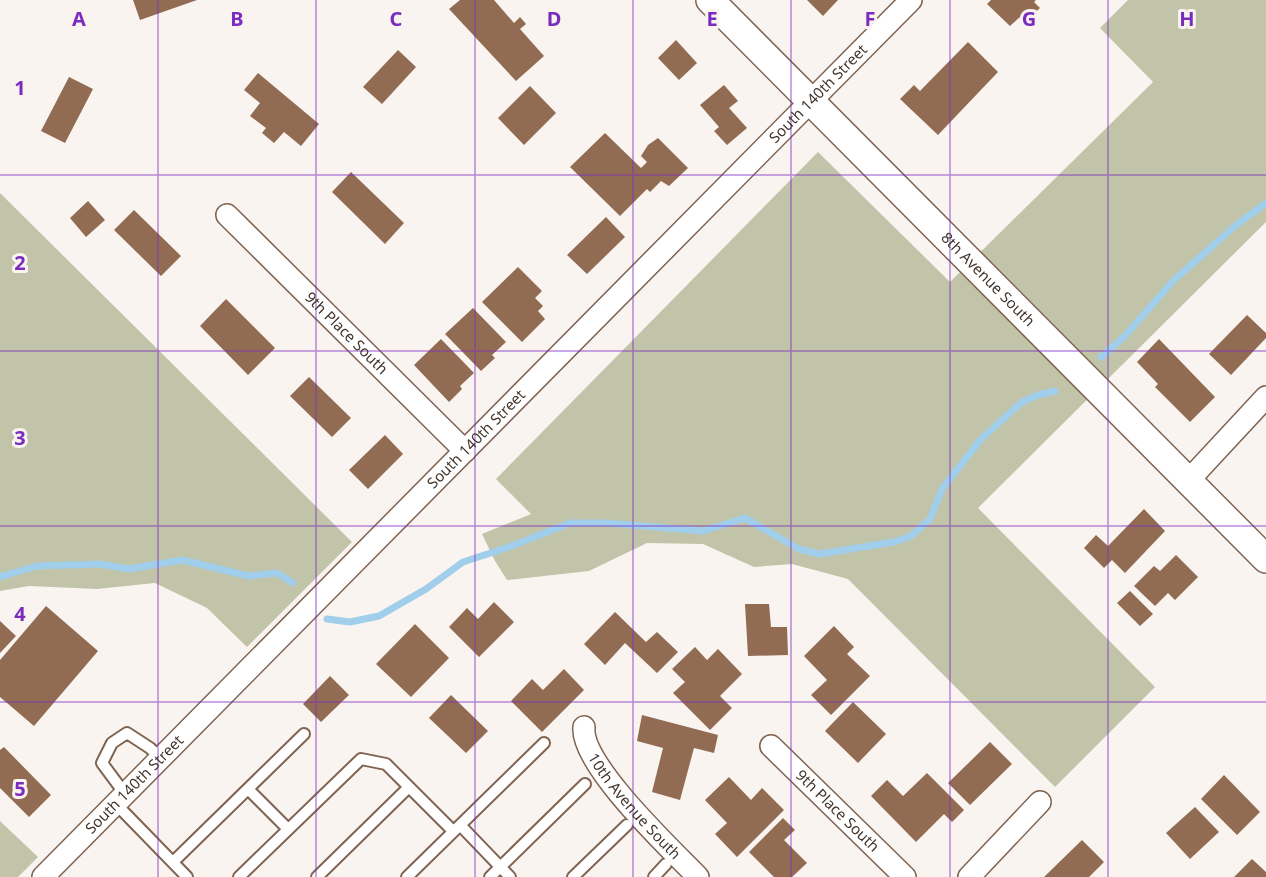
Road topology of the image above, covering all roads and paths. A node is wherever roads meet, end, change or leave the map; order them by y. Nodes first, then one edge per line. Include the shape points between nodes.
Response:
1 (710, 0) edge
2 (911, 0) edge
3 (811, 101) junction
4 (227, 215) dead end
5 (1266, 397) edge
6 (465, 451) junction
7 (1188, 481) junction
8 (1266, 559) edge
9 (584, 727) dead end
10 (304, 734) dead end
11 (544, 743) dead end
12 (771, 746) dead end
13 (160, 758) junction
14 (585, 784) dead end
15 (410, 787) junction
16 (248, 789) junction
17 (120, 799) junction
18 (1040, 802) dead end
19 (627, 825) dead end
20 (457, 828) junction
21 (288, 829) junction
22 (173, 862) junction
23 (666, 864) dead end
24 (500, 867) junction
25 (43, 877) edge
26 (187, 877) edge
27 (239, 877) edge
28 (317, 877) edge
29 (407, 877) edge
30 (490, 877) edge
31 (510, 877) edge
32 (573, 877) edge
33 (654, 877) edge
34 (698, 877) edge
35 (904, 877) edge
36 (969, 877) edge

1 - 3 street, 8th Avenue South
2 - 3 street, South 140th Street
3 - 6 street, South 140th Street
3 - 7 street, 8th Avenue South
4 - 6 street, 9th Place South
5 - 7 street
6 - 13 street, South 140th Street
7 - 8 street, 8th Avenue South
9 - 34 street, 10th Avenue South via 588,747 629,806
10 - 16 lane
11 - 20 lane
12 - 35 street, 9th Place South
13 - 17 street, South 140th Street
13 - 17 lane via 127,733 112,743 102,763
14 - 24 lane
15 - 20 lane
15 - 21 lane via 386,764 361,759
15 - 28 lane
16 - 21 lane
16 - 22 lane
17 - 22 lane
17 - 25 street, South 140th Street
18 - 36 street
19 - 32 lane
20 - 24 lane
20 - 29 lane
21 - 27 lane
22 - 26 lane
23 - 33 lane
24 - 30 lane
24 - 31 lane

